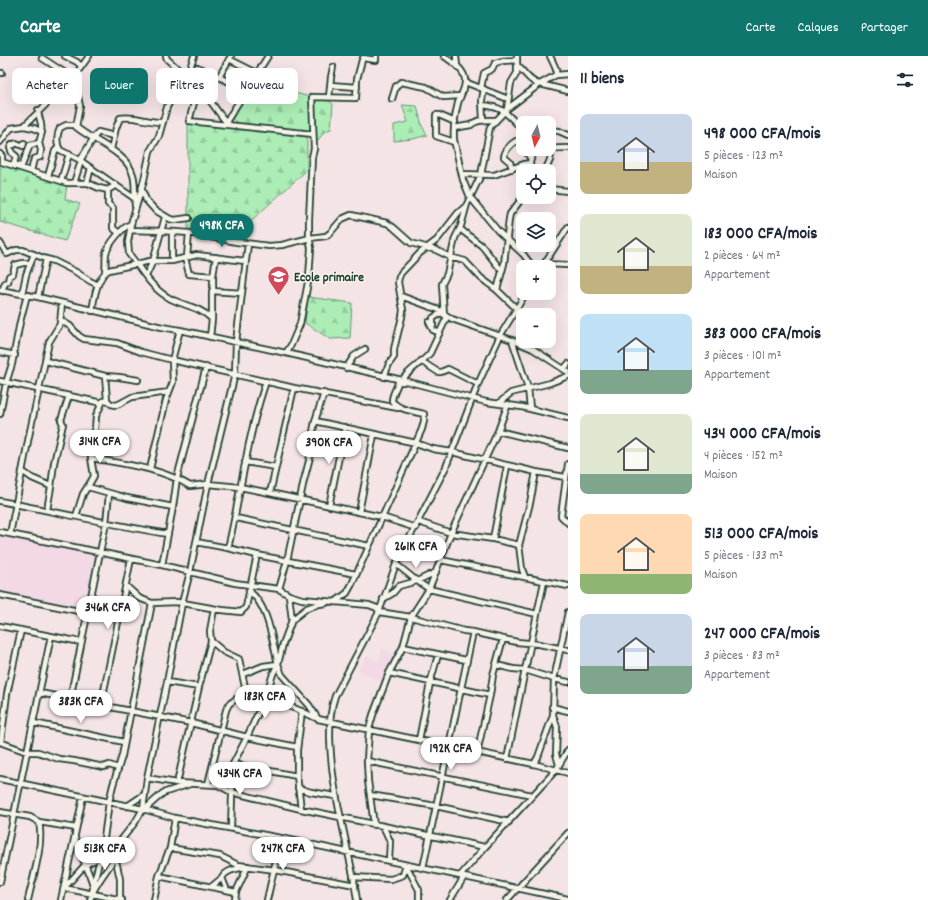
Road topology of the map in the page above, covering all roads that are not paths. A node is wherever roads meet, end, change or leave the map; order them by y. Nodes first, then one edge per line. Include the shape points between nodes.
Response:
1 (65, 56) edge
2 (88, 56) edge
3 (166, 56) edge
4 (194, 56) edge
5 (268, 56) edge
6 (376, 56) edge
7 (444, 56) edge
8 (456, 56) edge
9 (550, 56) edge
10 (42, 58) dead end
11 (230, 58) edge
12 (517, 58) edge
13 (81, 66) joint
14 (457, 66) junction
15 (518, 66) junction
16 (334, 67) dead end
17 (59, 68) edge
18 (177, 68) edge
19 (190, 68) edge
20 (247, 68) edge
21 (261, 68) edge
22 (568, 74) edge
23 (556, 75) junction
24 (219, 77) joint
25 (226, 80) edge
26 (465, 82) junction
27 (540, 84) junction
28 (330, 85) junction
29 (356, 87) junction
30 (482, 89) junction
31 (568, 92) edge
32 (460, 96) junction
33 (329, 97) junction
34 (392, 99) dead end
35 (508, 99) junction
36 (45, 104) edge
37 (80, 104) edge
38 (169, 104) edge
39 (194, 104) edge
40 (212, 104) edge
41 (239, 104) edge
42 (482, 105) junction
43 (38, 110) junction
44 (506, 110) junction
45 (483, 120) junction
46 (496, 120) junction
47 (163, 122) junction
48 (455, 122) junction
49 (228, 123) junction
50 (516, 124) edge
51 (24, 126) junction
52 (76, 126) junction
53 (454, 128) junction
54 (41, 131) junction
55 (556, 131) edge
56 (6, 134) junction
57 (313, 134) junction
58 (568, 135) edge
59 (114, 136) junction
60 (93, 139) junction
61 (516, 141) edge
62 (0, 142) edge
63 (454, 142) junction
64 (24, 143) dead end
65 (39, 143) junction
66 (10, 148) junction
67 (58, 148) junction
68 (568, 148) edge
69 (556, 149) edge
70 (111, 150) junction
71 (0, 154) edge
72 (70, 154) junction
73 (528, 156) edge
74 (532, 156) edge
75 (80, 161) junction
76 (531, 161) junction
77 (22, 168) junction
78 (91, 168) junction
79 (512, 169) junction
80 (31, 171) junction
81 (462, 174) junction
82 (481, 174) junction
83 (48, 176) junction
84 (61, 181) junction
85 (74, 183) junction
86 (87, 183) junction
87 (116, 185) junction
88 (108, 190) junction
89 (142, 190) junction
90 (556, 190) edge
91 (568, 191) edge
92 (470, 197) junction
93 (134, 198) junction
94 (518, 204) edge
95 (467, 205) junction
96 (136, 209) junction
97 (165, 216) junction
98 (189, 218) dead end
99 (131, 224) junction
100 (568, 227) edge
101 (460, 229) junction
102 (130, 230) junction
103 (162, 231) junction
104 (119, 233) junction
105 (172, 233) junction
106 (189, 233) junction
107 (310, 238) junction
108 (506, 238) junction
109 (0, 243) edge
110 (248, 244) junction
111 (428, 247) junction
112 (34, 254) junction
113 (186, 257) junction
114 (216, 257) junction
115 (450, 257) junction
116 (46, 259) junction
117 (528, 260) edge
118 (548, 260) edge
119 (153, 261) junction
120 (172, 261) junction
121 (245, 261) junction
122 (31, 263) junction
123 (136, 264) junction
124 (556, 266) edge
125 (568, 266) edge
126 (502, 271) junction
127 (104, 272) junction
128 (146, 276) junction
129 (213, 276) junction
130 (98, 285) junction
131 (1, 290) edge
132 (213, 290) junction
133 (497, 290) junction
134 (242, 293) junction
135 (25, 295) junction
136 (400, 296) junction
137 (38, 297) junction
138 (62, 303) junction
139 (516, 308) edge
140 (92, 311) junction
141 (516, 311) edge
142 (444, 315) junction
143 (212, 319) junction
144 (60, 320) junction
145 (429, 322) dead end
146 (432, 328) junction
147 (180, 330) junction
148 (440, 333) junction
149 (500, 336) junction
150 (210, 337) junction
151 (512, 340) junction
152 (236, 342) junction
153 (365, 349) dead end
154 (0, 352) edge
155 (286, 353) junction
156 (15, 355) junction
157 (172, 360) junction
158 (46, 361) junction
159 (421, 361) junction
160 (568, 364) edge
161 (206, 367) junction
162 (346, 368) junction
163 (566, 371) edge
164 (235, 374) junction
165 (105, 376) junction
166 (568, 376) edge
167 (384, 377) junction
168 (138, 380) dead end
169 (266, 380) junction
170 (402, 380) junction
171 (0, 381) edge
172 (409, 382) junction
173 (6, 383) junction
174 (478, 384) junction
175 (294, 388) junction
176 (528, 388) junction
177 (39, 390) junction
178 (169, 392) junction
179 (324, 393) junction
180 (69, 396) junction
181 (472, 398) junction
182 (107, 400) junction
183 (102, 403) junction
184 (499, 403) junction
185 (508, 404) junction
186 (402, 408) junction
187 (530, 408) junction
188 (0, 414) edge
189 (568, 418) edge
190 (315, 421) junction
191 (345, 427) junction
192 (498, 431) junction
193 (374, 435) junction
194 (416, 444) junction
195 (568, 448) edge
196 (452, 452) junction
197 (91, 458) junction
198 (485, 460) junction
199 (245, 462) junction
200 (568, 464) edge
201 (507, 466) junction
202 (276, 467) junction
203 (150, 469) junction
204 (22, 471) junction
205 (536, 472) junction
206 (565, 477) junction
207 (177, 478) junction
208 (208, 484) junction
209 (51, 487) junction
210 (88, 487) junction
211 (240, 487) junction
212 (270, 493) junction
213 (109, 494) junction
214 (300, 499) junction
215 (0, 501) edge
216 (15, 504) junction
217 (329, 506) junction
218 (173, 507) junction
219 (48, 510) junction
220 (359, 512) junction
221 (76, 516) junction
222 (382, 517) junction
223 (236, 518) junction
224 (419, 522) junction
225 (106, 523) junction
226 (568, 523) edge
227 (416, 528) junction
228 (293, 530) junction
229 (0, 532) edge
230 (451, 533) junction
231 (10, 534) junction
232 (168, 534) junction
233 (493, 539) junction
234 (196, 542) junction
235 (519, 545) junction
236 (369, 546) junction
237 (228, 548) junction
238 (100, 553) junction
239 (257, 555) junction
240 (131, 559) junction
241 (441, 560) junction
242 (287, 561) junction
243 (396, 564) junction
244 (162, 565) junction
245 (190, 572) junction
246 (436, 572) junction
247 (356, 574) junction
248 (525, 577) junction
249 (417, 581) junction
250 (544, 582) junction
251 (250, 585) junction
252 (126, 586) junction
253 (568, 586) edge
254 (279, 589) junction
255 (429, 589) junction
256 (249, 591) junction
257 (0, 595) edge
258 (289, 595) junction
259 (383, 599) junction
260 (337, 602) junction
261 (152, 603) junction
262 (182, 603) junction
263 (214, 609) junction
264 (379, 612) junction
265 (88, 613) junction
266 (537, 614) junction
267 (568, 615) edge
268 (411, 617) junction
269 (118, 619) junction
270 (292, 620) junction
271 (0, 626) edge
272 (21, 630) junction
273 (473, 632) junction
274 (51, 636) junction
275 (503, 638) junction
276 (211, 641) junction
277 (81, 642) junction
278 (531, 644) junction
279 (403, 647) junction
280 (560, 648) junction
281 (568, 650) edge
282 (438, 655) junction
283 (466, 660) junction
284 (278, 664) junction
285 (496, 665) junction
286 (525, 670) junction
287 (389, 673) junction
288 (243, 674) junction
289 (554, 679) junction
290 (168, 682) junction
291 (568, 682) edge
292 (430, 683) junction
293 (199, 687) junction
294 (460, 688) junction
295 (246, 692) junction
296 (40, 693) junction
297 (490, 695) junction
298 (265, 698) junction
299 (70, 699) junction
300 (101, 705) junction
301 (552, 707) junction
302 (568, 710) edge
303 (302, 711) junction
304 (130, 712) junction
305 (553, 714) junction
306 (160, 718) junction
307 (318, 719) junction
308 (330, 722) junction
309 (34, 723) junction
310 (191, 723) junction
311 (369, 729) junction
312 (221, 730) junction
313 (248, 737) junction
314 (419, 740) junction
315 (0, 742) edge
316 (124, 742) junction
317 (297, 747) junction
318 (448, 747) junction
319 (568, 750) edge
320 (27, 752) junction
321 (477, 753) junction
322 (507, 759) junction
323 (367, 761) junction
324 (233, 764) junction
325 (534, 764) junction
326 (559, 765) junction
327 (118, 768) junction
328 (556, 770) junction
329 (568, 773) edge
330 (297, 776) junction
331 (442, 777) junction
332 (147, 778) junction
333 (0, 780) edge
334 (177, 782) junction
335 (192, 783) junction
336 (20, 784) junction
337 (208, 784) junction
338 (298, 788) junction
339 (231, 792) junction
340 (145, 794) junction
341 (370, 795) junction
342 (335, 796) junction
343 (532, 796) junction
344 (83, 797) junction
345 (109, 802) junction
346 (127, 806) junction
347 (436, 806) junction
348 (301, 809) junction
349 (144, 810) junction
350 (0, 812) edge
351 (15, 814) junction
352 (174, 818) junction
353 (340, 818) junction
354 (39, 822) junction
355 (509, 822) junction
356 (374, 825) junction
357 (383, 826) junction
358 (76, 828) junction
359 (231, 828) junction
360 (568, 833) edge
361 (75, 835) junction
362 (430, 835) junction
363 (281, 838) junction
364 (118, 844) junction
365 (485, 847) junction
366 (170, 848) junction
367 (348, 852) junction
368 (115, 856) junction
369 (101, 858) junction
370 (389, 861) junction
371 (85, 865) junction
372 (406, 865) junction
373 (248, 866) junction
374 (423, 868) junction
375 (275, 870) junction
376 (159, 876) junction
377 (353, 877) junction
378 (462, 877) junction
379 (222, 878) junction
380 (0, 882) edge
381 (355, 885) junction
382 (94, 886) junction
383 (211, 887) junction
384 (64, 888) junction
385 (517, 888) junction
386 (227, 890) junction
387 (92, 893) junction
388 (235, 896) edge
389 (568, 899) edge
390 (28, 900) edge
391 (61, 900) edge
392 (90, 900) edge
393 (121, 900) edge
394 (154, 900) edge
395 (241, 900) edge
396 (269, 900) edge
397 (357, 900) edge
398 (420, 900) edge
399 (450, 900) edge
400 (507, 900) edge

1 - 13 street
2 - 13 street
3 - 18 street
4 - 19 street
5 - 21 street
6 - 29 street via 375,60 362,59
7 - 14 street
8 - 14 street
9 - 23 street
10 - 17 street
11 - 20 street
11 - 24 street
12 - 15 street
12 - 30 street via 495,63 492,69 484,73
14 - 26 street
15 - 27 street via 532,81
15 - 35 street
16 - 28 street
22 - 23 street
23 - 27 street
24 - 25 street
26 - 30 street
26 - 32 street
27 - 31 street
27 - 44 street
28 - 29 street
28 - 33 street
29 - 33 street via 356,98
30 - 35 street
30 - 42 street
32 - 34 street via 443,97 426,87 400,82
32 - 48 street
33 - 57 street via 312,97
35 - 44 street
36 - 43 street
37 - 52 street
38 - 47 street
39 - 49 street via 189,121
40 - 49 street
41 - 49 street
42 - 44 street
42 - 45 street
43 - 51 street
43 - 54 street
44 - 46 street
44 - 50 street
45 - 46 street
45 - 53 street
46 - 82 street via 488,133
47 - 59 street via 147,121 132,116 120,118
47 - 89 street via 157,142 150,151
48 - 53 street
48 - 63 street via 436,116 436,136
49 - 57 street
51 - 54 street
51 - 56 street via 12,127
52 - 60 street
52 - 67 street via 66,125 60,128
53 - 63 street
54 - 65 street
55 - 58 street
56 - 62 street
56 - 66 street
57 - 107 street
59 - 60 street via 98,132
59 - 70 street
60 - 70 street
60 - 75 street
61 - 79 street via 504,154
63 - 81 street
64 - 66 street via 23,146 12,144
65 - 77 street via 30,145
65 - 80 street via 40,157 34,159
66 - 77 street via 16,156 14,164
67 - 72 street
67 - 83 street
68 - 69 street
70 - 93 street via 126,162 133,175
71 - 77 street via 2,162
72 - 75 street
72 - 84 street
73 - 76 street
74 - 76 street
75 - 78 street
75 - 85 street
76 - 79 street
77 - 80 street
78 - 86 street
78 - 87 street
79 - 82 street via 494,174
80 - 83 street
81 - 82 street
81 - 92 street
82 - 92 street
83 - 84 street
84 - 85 street
85 - 86 street
86 - 88 street
87 - 88 street
87 - 93 street
88 - 104 street via 108,204 113,208 113,228
89 - 96 street
89 - 97 street via 146,200
90 - 91 street
92 - 95 street
92 - 108 street
93 - 96 street
94 - 108 street via 510,214
95 - 101 street
95 - 111 street
96 - 99 street
97 - 98 street via 174,220
97 - 103 street
99 - 102 street
99 - 104 street
100 - 118 street
101 - 115 street
101 - 126 street via 482,246
102 - 103 street
102 - 123 street via 128,252
103 - 105 street
103 - 119 street
104 - 127 street via 106,254
105 - 106 street
105 - 120 street
106 - 110 street
106 - 113 street
107 - 110 street via 276,246
107 - 111 street via 329,235 342,219 355,215 387,223 408,241
107 - 155 street via 311,254 301,319
108 - 117 street
108 - 126 street
109 - 112 street via 7,254 20,250
110 - 121 street
111 - 115 street
111 - 136 street via 401,273 398,282
112 - 116 street
112 - 122 street
113 - 114 street
113 - 120 street
113 - 129 street via 189,274
114 - 121 street
114 - 129 street
115 - 133 street via 465,261 480,278
115 - 142 street via 442,289
116 - 130 street via 67,267
116 - 137 street
119 - 120 street
119 - 123 street
119 - 128 street
121 - 134 street
122 - 131 street via 15,265 8,282
122 - 135 street via 26,275
123 - 127 street
123 - 128 street
124 - 125 street
126 - 133 street
127 - 130 street
128 - 143 street via 164,295 201,310
129 - 132 street
130 - 140 street
131 - 135 street
132 - 134 street
132 - 143 street
133 - 139 street
134 - 152 street
135 - 137 street
135 - 156 street
136 - 142 street via 439,310
136 - 167 street via 403,310 394,357
137 - 138 street
138 - 140 street
138 - 144 street
140 - 147 street
141 - 149 street
142 - 146 street via 433,318
142 - 148 street
142 - 149 street
143 - 150 street
144 - 157 street via 84,339 117,343
144 - 158 street via 49,342
145 - 146 street
146 - 148 street
147 - 150 street
147 - 157 street
148 - 159 street via 430,353
149 - 151 street
149 - 174 street
150 - 152 street
151 - 163 street via 533,349
151 - 176 street
152 - 155 street
152 - 164 street
153 - 162 street via 354,356
154 - 156 street
155 - 162 street
156 - 173 street
157 - 161 street
157 - 178 street via 173,382
158 - 165 street
158 - 177 street
159 - 170 street
159 - 174 street via 438,372 448,369
160 - 163 street
161 - 164 street
161 - 207 street
162 - 167 street
164 - 169 street
164 - 208 street
165 - 168 street
165 - 182 street
166 - 176 street
167 - 170 street
169 - 175 street
169 - 199 street
170 - 172 street
171 - 173 street
172 - 181 street
172 - 186 street via 398,382 398,387 392,394 392,401
173 - 177 street
173 - 188 street
174 - 181 street
175 - 179 street
175 - 202 street
176 - 184 street via 511,393
176 - 187 street
177 - 180 street
177 - 204 street
178 - 182 street via 132,397 116,405
178 - 203 street
179 - 186 street
179 - 190 street
180 - 183 street
180 - 209 street via 61,420 63,424
181 - 184 street
181 - 196 street
182 - 183 street
183 - 197 street via 96,416
184 - 185 street
185 - 187 street
185 - 192 street
186 - 194 street via 424,414
187 - 189 street
190 - 191 street
190 - 214 street via 314,442
191 - 193 street
191 - 217 street
192 - 195 street
192 - 198 street
193 - 194 street
193 - 220 street
194 - 196 street
194 - 222 street
196 - 198 street
196 - 224 street
197 - 203 street
197 - 210 street via 94,476
198 - 201 street
198 - 230 street
199 - 202 street
199 - 211 street
200 - 206 street
201 - 205 street
201 - 233 street
202 - 212 street
203 - 207 street
204 - 209 street
204 - 216 street
205 - 206 street
205 - 235 street
206 - 226 street via 561,516
207 - 208 street via 190,486
207 - 218 street
208 - 211 street
208 - 234 street
209 - 219 street
210 - 213 street
210 - 221 street
211 - 212 street
211 - 223 street
212 - 214 street
213 - 218 street
213 - 225 street
214 - 217 street
214 - 228 street
215 - 216 street
216 - 219 street
216 - 231 street
217 - 220 street
218 - 232 street
219 - 221 street
220 - 222 street
221 - 225 street
222 - 227 street
222 - 236 street
223 - 228 street
223 - 237 street
224 - 227 street
224 - 230 street
225 - 232 street
225 - 238 street
227 - 243 street
228 - 236 street
228 - 242 street
229 - 231 street
230 - 233 street
230 - 241 street
231 - 238 street
232 - 244 street
233 - 235 street
234 - 237 street
234 - 245 street
235 - 248 street
236 - 247 street
237 - 239 street
238 - 240 street
238 - 265 street
239 - 242 street
239 - 251 street
240 - 244 street
240 - 252 street
241 - 246 street
241 - 248 street
242 - 247 street
242 - 254 street
243 - 249 street
243 - 259 street
244 - 245 street
245 - 251 street
245 - 262 street
246 - 249 street
246 - 255 street
247 - 260 street via 347,593
248 - 250 street
249 - 255 street
249 - 259 street via 399,586
250 - 253 street
250 - 266 street
251 - 254 street
251 - 256 street
252 - 261 street via 139,598
252 - 269 street
254 - 258 street
255 - 266 street
255 - 268 street
256 - 263 street via 246,607 241,612
256 - 284 street via 257,598 264,611
257 - 265 street
258 - 260 street
258 - 270 street
259 - 264 street
260 - 264 street via 374,606
260 - 270 street via 307,608
261 - 262 street
261 - 304 street
262 - 263 street
262 - 290 street
263 - 276 street
264 - 268 street
264 - 308 street via 335,696 331,706
265 - 269 street
265 - 277 street
266 - 278 street
267 - 280 street
268 - 273 street
268 - 279 street
269 - 300 street
270 - 284 street
271 - 272 street
272 - 274 street
272 - 315 street
273 - 275 street
273 - 283 street
274 - 277 street
274 - 296 street
275 - 278 street
275 - 285 street
276 - 288 street via 224,652 239,659
276 - 293 street
277 - 299 street
278 - 280 street
278 - 286 street
279 - 282 street
279 - 287 street
280 - 281 street
280 - 289 street
282 - 283 street
282 - 292 street
283 - 294 street
284 - 288 street via 263,666
284 - 298 street
284 - 307 street via 282,675
285 - 286 street
285 - 297 street
286 - 289 street
286 - 322 street
287 - 292 street
287 - 311 street
288 - 295 street
289 - 291 street
289 - 301 street
290 - 293 street
290 - 306 street
292 - 294 street
292 - 314 street
293 - 310 street
294 - 297 street
294 - 318 street
295 - 298 street
295 - 312 street via 226,710
296 - 299 street
296 - 309 street
297 - 321 street
298 - 303 street
298 - 313 street
299 - 300 street
300 - 304 street
301 - 302 street
301 - 305 street
303 - 307 street
303 - 317 street
304 - 306 street
304 - 316 street
305 - 325 street
305 - 326 street via 557,727 556,754
306 - 310 street
306 - 332 street
307 - 308 street
308 - 311 street
308 - 342 street
309 - 316 street
309 - 320 street
310 - 312 street
310 - 334 street
311 - 314 street
311 - 323 street
312 - 313 street
312 - 337 street
313 - 317 street
313 - 324 street
314 - 318 street
315 - 320 street
316 - 327 street
317 - 330 street
318 - 321 street
318 - 331 street
319 - 326 street
320 - 327 street
320 - 336 street
321 - 322 street
322 - 325 street
323 - 331 street
323 - 341 street
324 - 330 street
324 - 339 street
325 - 328 street
326 - 328 street
327 - 345 street
328 - 329 street
328 - 343 street
330 - 338 street
331 - 343 street
331 - 347 street
332 - 334 street
332 - 340 street
333 - 336 street
334 - 335 street
335 - 337 street
335 - 349 street via 163,793
336 - 344 street
336 - 351 street
337 - 339 street via 218,785
338 - 342 street
338 - 348 street
339 - 348 street
339 - 359 street
340 - 346 street
340 - 349 street
341 - 347 street
341 - 356 street
342 - 353 street
343 - 355 street
344 - 345 street
344 - 358 street
345 - 346 street
345 - 369 street
346 - 349 street
347 - 355 street
347 - 362 street
348 - 353 street
349 - 352 street
349 - 364 street
350 - 351 street
351 - 354 street
351 - 380 street
352 - 359 street
352 - 366 street
353 - 356 street
353 - 367 street
354 - 358 street
354 - 390 street via 39,845
355 - 365 street
356 - 357 street
357 - 362 street
357 - 370 street via 390,840
358 - 361 street
359 - 363 street
360 - 385 street
361 - 371 street
361 - 384 street
362 - 365 street
362 - 374 street
363 - 367 street
363 - 375 street
364 - 368 street
364 - 369 street via 112,846
365 - 378 street
366 - 373 street via 220,856 238,865
366 - 376 street
367 - 370 street
367 - 377 street
368 - 387 street
368 - 393 street
369 - 371 street
369 - 382 street
370 - 372 street
371 - 382 street
371 - 384 street
372 - 374 street
372 - 377 street via 403,875 391,879
372 - 398 street
373 - 375 street
373 - 379 street via 227,872
373 - 388 street
374 - 378 street
375 - 381 street
375 - 396 street
376 - 383 street
376 - 394 street
377 - 381 street
378 - 385 street
378 - 399 street
379 - 383 street
379 - 386 street
381 - 397 street
382 - 387 street
383 - 386 street
384 - 387 street
384 - 391 street
385 - 389 street
385 - 400 street
386 - 388 street
387 - 392 street
387 - 393 street
388 - 395 street

